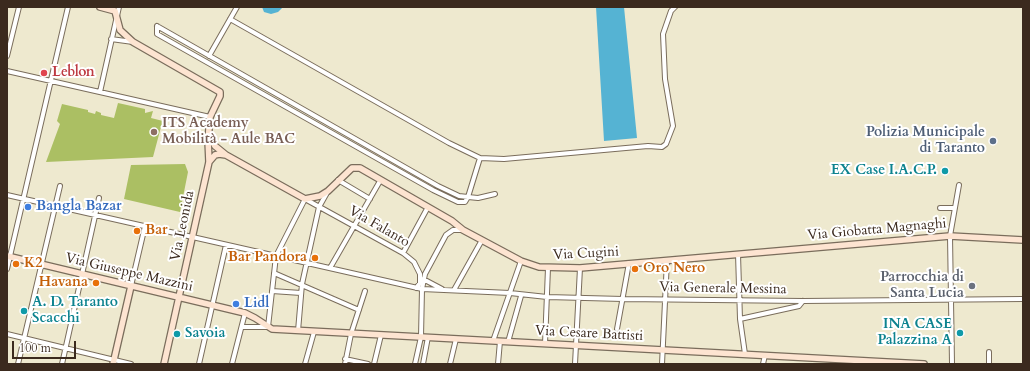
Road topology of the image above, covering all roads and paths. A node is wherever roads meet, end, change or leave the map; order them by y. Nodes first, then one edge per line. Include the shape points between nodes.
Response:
1 (18, 7) edge
2 (68, 7) edge
3 (100, 7) edge
4 (119, 7) edge
5 (237, 7) edge
6 (675, 7) edge
7 (117, 18) junction
8 (230, 19) junction
9 (111, 39) junction
10 (132, 42) junction
11 (7, 56) edge
12 (209, 56) junction
13 (7, 71) edge
14 (51, 81) junction
15 (100, 92) junction
16 (210, 116) junction
17 (209, 136) junction
18 (226, 155) junction
19 (480, 158) junction
20 (209, 162) junction
21 (338, 180) junction
22 (380, 181) junction
23 (959, 185) dead end
24 (60, 186) dead end
25 (328, 191) junction
26 (495, 194) dead end
27 (7, 195) edge
28 (468, 197) junction
29 (99, 198) dead end
30 (23, 199) junction
31 (305, 199) junction
32 (370, 199) junction
33 (56, 206) junction
34 (319, 207) junction
35 (428, 207) junction
36 (940, 208) dead end
37 (953, 208) junction
38 (96, 215) junction
39 (354, 225) junction
40 (144, 226) junction
41 (463, 230) junction
42 (950, 236) junction
43 (193, 237) junction
44 (482, 240) junction
45 (1023, 240) edge
46 (226, 245) junction
47 (403, 253) junction
48 (736, 254) junction
49 (276, 256) junction
50 (8, 257) edge
51 (667, 260) junction
52 (521, 262) junction
53 (307, 263) junction
54 (629, 263) junction
55 (42, 265) junction
56 (418, 267) junction
57 (330, 268) junction
58 (428, 268) junction
59 (548, 268) junction
60 (580, 268) junction
61 (7, 269) edge
62 (82, 274) junction
63 (274, 274) junction
64 (423, 279) junction
65 (302, 284) junction
66 (131, 286) junction
67 (416, 288) junction
68 (422, 289) junction
69 (444, 290) junction
70 (454, 290) junction
71 (272, 291) junction
72 (366, 292) dead end
73 (301, 293) junction
74 (510, 293) junction
75 (520, 296) junction
76 (179, 297) junction
77 (547, 297) junction
78 (578, 298) junction
79 (623, 299) junction
80 (665, 299) junction
81 (1023, 299) edge
82 (740, 300) junction
83 (952, 300) junction
84 (803, 301) junction
85 (212, 306) junction
86 (359, 310) junction
87 (245, 313) junction
88 (740, 319) junction
89 (242, 327) junction
90 (268, 327) junction
91 (617, 329) dead end
92 (298, 331) junction
93 (314, 332) junction
94 (7, 334) edge
95 (351, 334) junction
96 (381, 335) junction
97 (421, 337) junction
98 (24, 338) junction
99 (428, 338) junction
100 (456, 339) junction
101 (497, 341) junction
102 (508, 342) junction
103 (545, 344) junction
104 (576, 345) junction
105 (65, 348) junction
106 (663, 349) junction
107 (989, 352) dead end
108 (745, 354) junction
109 (765, 355) junction
110 (345, 359) junction
111 (114, 362) edge
112 (909, 363) edge
113 (18, 364) edge
114 (62, 364) edge
115 (131, 364) edge
116 (164, 364) edge
117 (198, 364) edge
118 (232, 364) edge
119 (305, 364) edge
120 (345, 364) edge
121 (368, 364) edge
122 (374, 364) edge
123 (415, 364) edge
124 (423, 364) edge
125 (450, 364) edge
126 (498, 364) edge
127 (575, 364) edge
128 (662, 364) edge
129 (763, 364) edge
130 (924, 364) edge
131 (952, 364) edge
132 (989, 364) edge

1 - 11 street
2 - 14 street
3 - 7 main road via 114,10
4 - 7 street
5 - 8 street
6 - 19 street via 671,10 663,34 665,79 672,126 666,144 662,147 648,146 504,159
7 - 9 street
7 - 10 main road via 120,30
8 - 12 street
8 - 19 street
9 - 10 street
9 - 15 street
10 - 16 main road via 217,88 220,96
12 - 28 street via 438,186 459,196
12 - 28 street via 157,26 157,34 433,190 458,202 465,202
13 - 14 street
14 - 15 street
14 - 30 street
15 - 16 street
16 - 17 main road
17 - 18 main road, Via Falanto via 214,146
17 - 20 main road
18 - 20 main road via 215,155
18 - 31 main road, Via Falanto
19 - 28 street
20 - 43 main road, Via Leonida
21 - 22 main road, Via Cugini via 352,168 360,168
21 - 25 main road, Via Cugini
21 - 32 street
22 - 32 street
22 - 35 main road, Via Cugini
23 - 37 street
24 - 33 street
25 - 31 main road via 320,196
25 - 34 street
26 - 28 street via 478,198
27 - 30 street, Via Generale Messina
29 - 38 street
30 - 33 street, Via Generale Messina
30 - 50 street
31 - 34 street, Via Falanto
31 - 49 street
32 - 39 street
33 - 38 street, Via Generale Messina
33 - 55 street
34 - 39 street, Via Falanto
34 - 53 street
35 - 41 main road, Via Cugini
35 - 47 street
36 - 37 street
37 - 42 street
38 - 40 street, Via Generale Messina
38 - 62 street
39 - 47 street, Via Falanto
39 - 57 street
40 - 43 street, Via Generale Messina
40 - 66 street
41 - 44 main road, Via Cugini
41 - 58 street via 453,230 446,235
42 - 45 main road, Via Giobatta Magnaghi
42 - 48 main road, Via Giobatta Magnaghi
42 - 83 street
43 - 46 street, Via Generale Messina
43 - 76 main road, Via Leonida
44 - 52 main road, Via Cugini
44 - 70 street
46 - 49 street, Via Generale Messina
46 - 85 street
47 - 56 street, Via Falanto
48 - 51 main road, Via Cugini
48 - 82 street
49 - 53 street, Via Generale Messina
49 - 63 street
50 - 55 main road, Via Giuseppe Mazzini
50 - 61 street
51 - 54 main road, Via Cugini
51 - 80 street
52 - 59 main road, Via Cugini
52 - 74 street
53 - 57 street, Via Generale Messina
53 - 65 street
54 - 60 main road, Via Cugini
54 - 79 street
55 - 62 main road, Via Giuseppe Mazzini
55 - 98 street
56 - 58 street
56 - 67 street, Via Falanto via 420,283
57 - 67 street, Via Generale Messina
58 - 64 street
59 - 60 main road, Via Cugini
59 - 77 street
60 - 78 street
62 - 66 main road, Via Giuseppe Mazzini
62 - 105 street
63 - 65 street
63 - 71 street
64 - 68 street
64 - 69 street
65 - 73 street
65 - 86 street
66 - 76 main road, Via Giuseppe Mazzini
66 - 111 main road
67 - 68 street, Via Generale Messina
68 - 69 street, Via Generale Messina
68 - 97 street
69 - 70 street, Via Generale Messina
70 - 74 street, Via Generale Messina
71 - 73 street
71 - 90 street
72 - 86 street
73 - 92 street
74 - 75 street, Via Generale Messina
74 - 101 street
75 - 77 street, Via Generale Messina
75 - 102 street
76 - 85 main road, Via Giuseppe Mazzini
76 - 116 main road, Via Leonida
77 - 78 street, Via Generale Messina
77 - 103 street
78 - 79 street, Via Generale Messina
78 - 104 street
79 - 80 street, Via Generale Messina
79 - 91 street
80 - 82 street, Via Generale Messina
80 - 106 street
81 - 83 street, Via Generale Messina
82 - 84 street, Via Generale Messina
82 - 88 street
83 - 84 street, Via Generale Messina
83 - 131 street
84 - 88 street via 799,306
85 - 87 main road, Via Giuseppe Mazzini
85 - 117 street
86 - 95 street
87 - 89 street
87 - 90 main road, Via Giuseppe Mazzini
88 - 108 street
89 - 90 street
89 - 118 street
90 - 92 main road, Via Cesare Battisti
92 - 93 main road, Via Cesare Battisti
93 - 95 main road, Via Cesare Battisti
93 - 119 street
94 - 98 street
95 - 96 main road, Via Cesare Battisti
95 - 110 street
96 - 97 main road, Via Cesare Battisti
96 - 122 street
97 - 99 main road, Via Cesare Battisti
97 - 123 street
98 - 105 street
98 - 113 street
99 - 100 main road, Via Cesare Battisti
99 - 124 street
100 - 101 main road, Via Cesare Battisti
100 - 125 street
101 - 102 main road, Via Cesare Battisti
101 - 126 street
102 - 103 main road, Via Cesare Battisti
103 - 104 main road, Via Cesare Battisti
104 - 106 main road, Via Cesare Battisti
104 - 127 street
105 - 111 street
105 - 114 street
106 - 108 main road, Via Cesare Battisti
106 - 128 street
107 - 132 street
108 - 109 main road, Via Cesare Battisti
109 - 112 main road, Via Cesare Battisti
109 - 129 street
110 - 120 street
110 - 121 street
111 - 115 street
112 - 130 main road, Via Cesare Battisti

